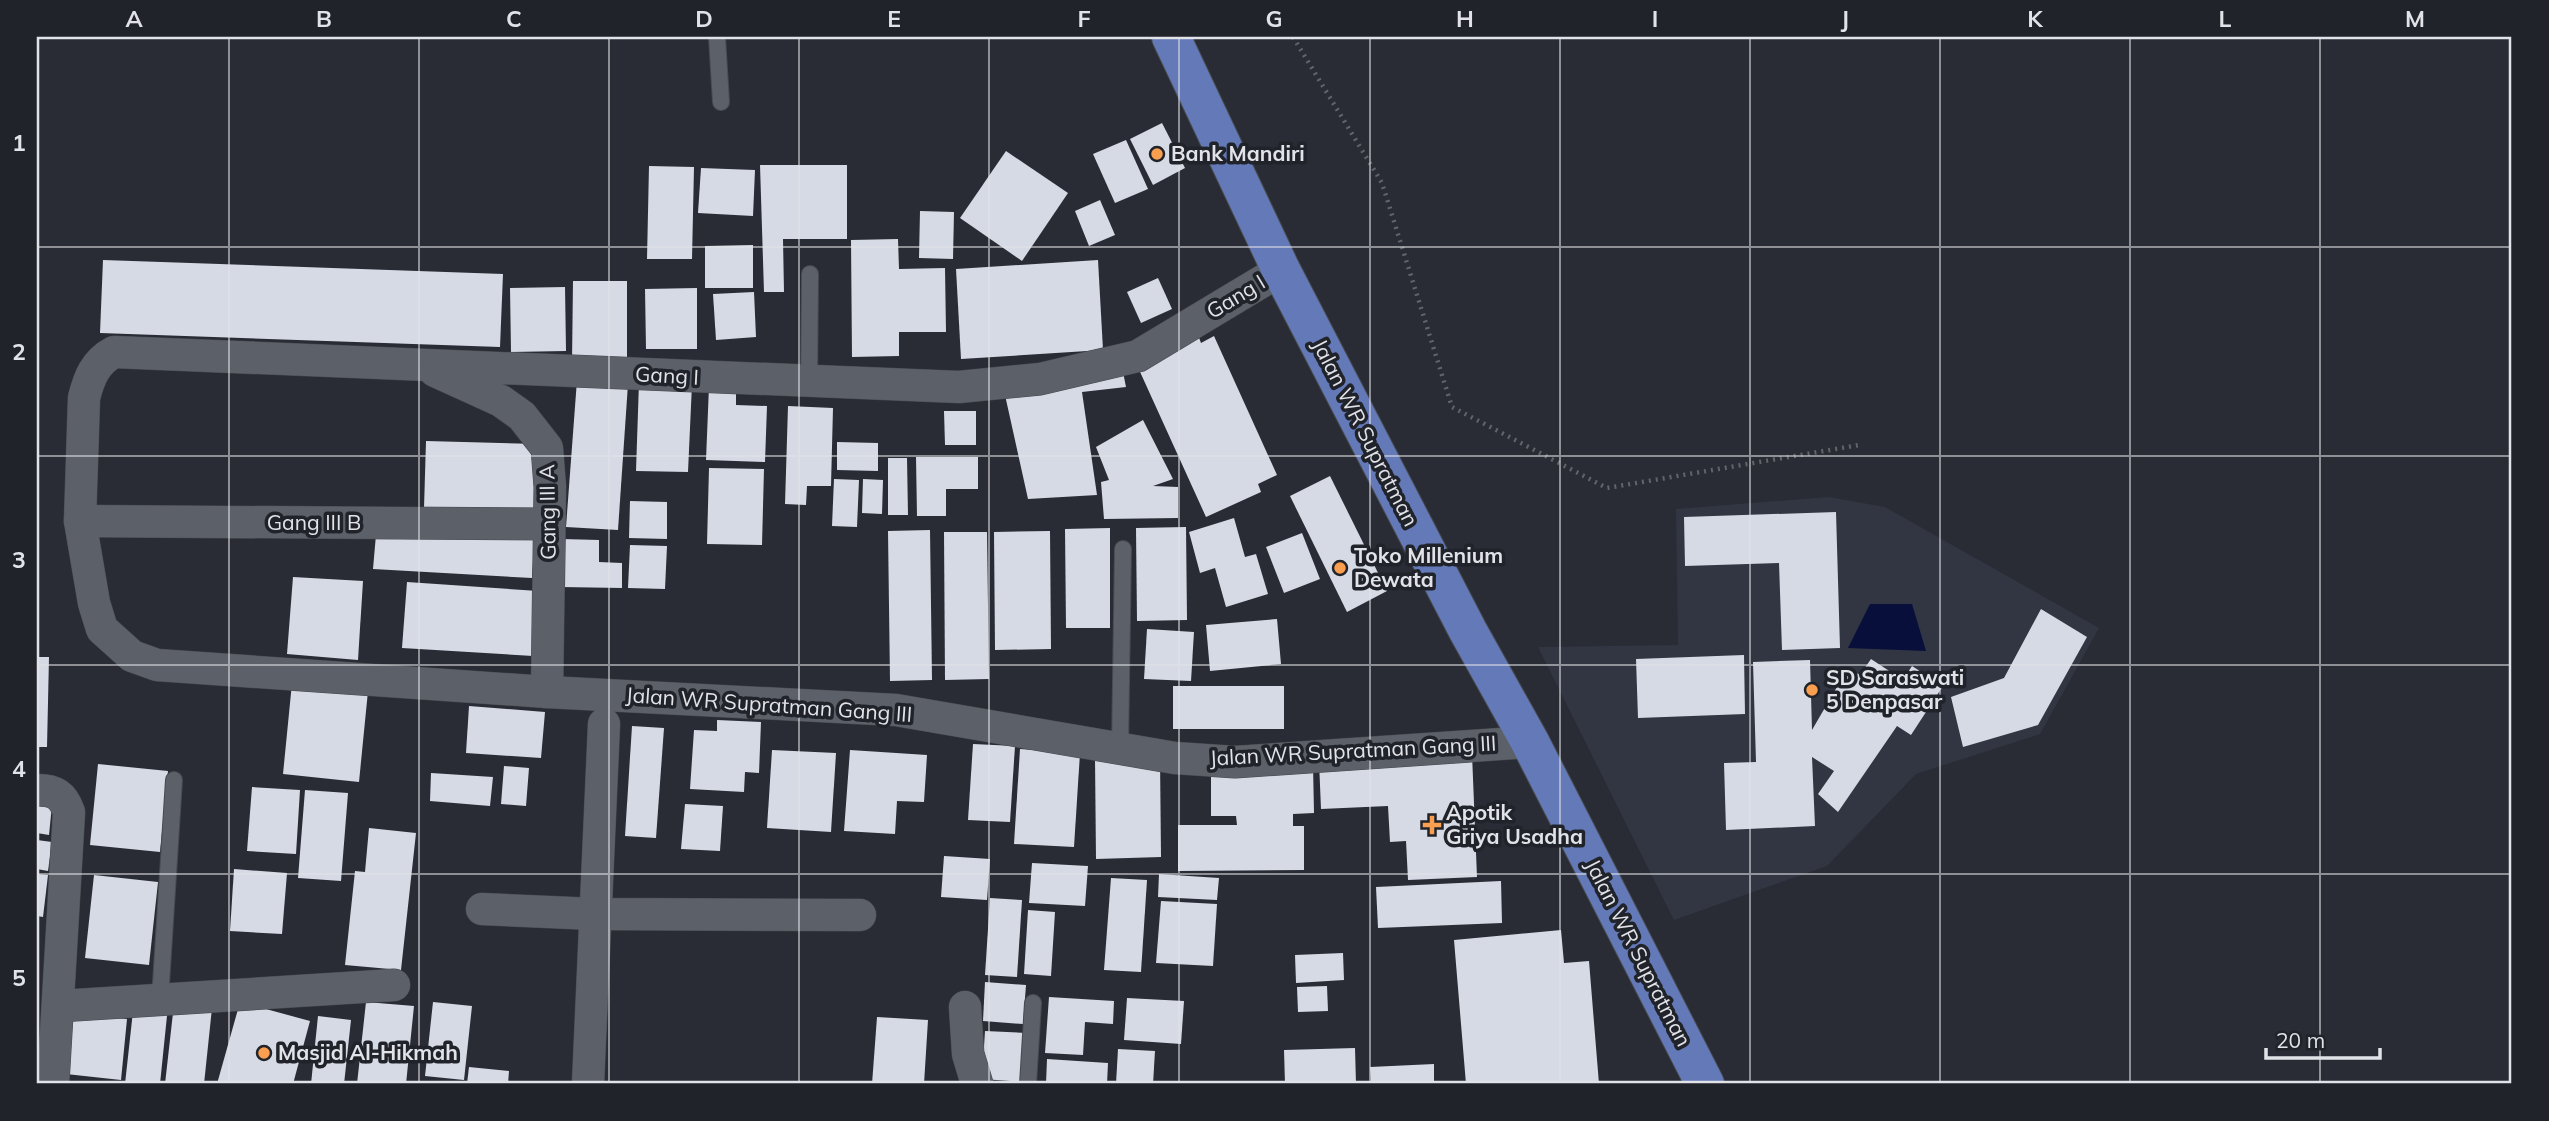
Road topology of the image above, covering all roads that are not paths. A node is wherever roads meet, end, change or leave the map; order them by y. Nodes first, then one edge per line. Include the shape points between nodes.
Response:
1 (717, 37) edge
2 (1171, 37) edge
3 (721, 102) dead end
4 (1281, 270) junction
5 (810, 274) dead end
6 (418, 363) junction
7 (808, 383) junction
8 (80, 521) junction
9 (549, 524) junction
10 (1123, 549) dead end
11 (132, 656) joint
12 (547, 692) junction
13 (604, 724) dead end
14 (1530, 742) junction
15 (1120, 748) junction
16 (174, 780) dead end
17 (37, 790) edge
18 (482, 909) dead end
19 (595, 914) junction
20 (860, 915) dead end
21 (394, 985) dead end
22 (160, 999) junction
23 (1033, 1003) dead end
24 (60, 1006) junction
25 (965, 1007) dead end
26 (53, 1084) edge
27 (588, 1084) edge
28 (977, 1084) edge
29 (1028, 1084) edge
30 (1705, 1084) edge

1 - 3 lane
2 - 4 main road, Jalan WR Supratman
4 - 7 street, Gang I via 1138,356 1040,379 959,387
4 - 14 main road, Jalan WR Supratman
5 - 7 lane
6 - 7 street, Gang I
6 - 8 street, Gang I via 114,352 101,359 89,381
6 - 9 street, Gang III A via 501,401 537,433 547,448
8 - 9 street, Gang III B
8 - 11 street, Gang I via 102,629
9 - 12 street, Gang III A
10 - 15 lane
11 - 12 street, Jalan WR Supratman Gang III via 156,665
12 - 15 street, Jalan WR Supratman Gang III via 896,710
13 - 19 street
14 - 15 street, Jalan WR Supratman Gang III via 1236,762
14 - 30 main road, Jalan WR Supratman
16 - 22 lane
17 - 24 street via 51,790 64,798 69,812 58,958
18 - 19 street
19 - 20 street
19 - 27 street
21 - 22 street
22 - 24 street
23 - 29 lane
24 - 26 street
25 - 28 street via 968,1054

